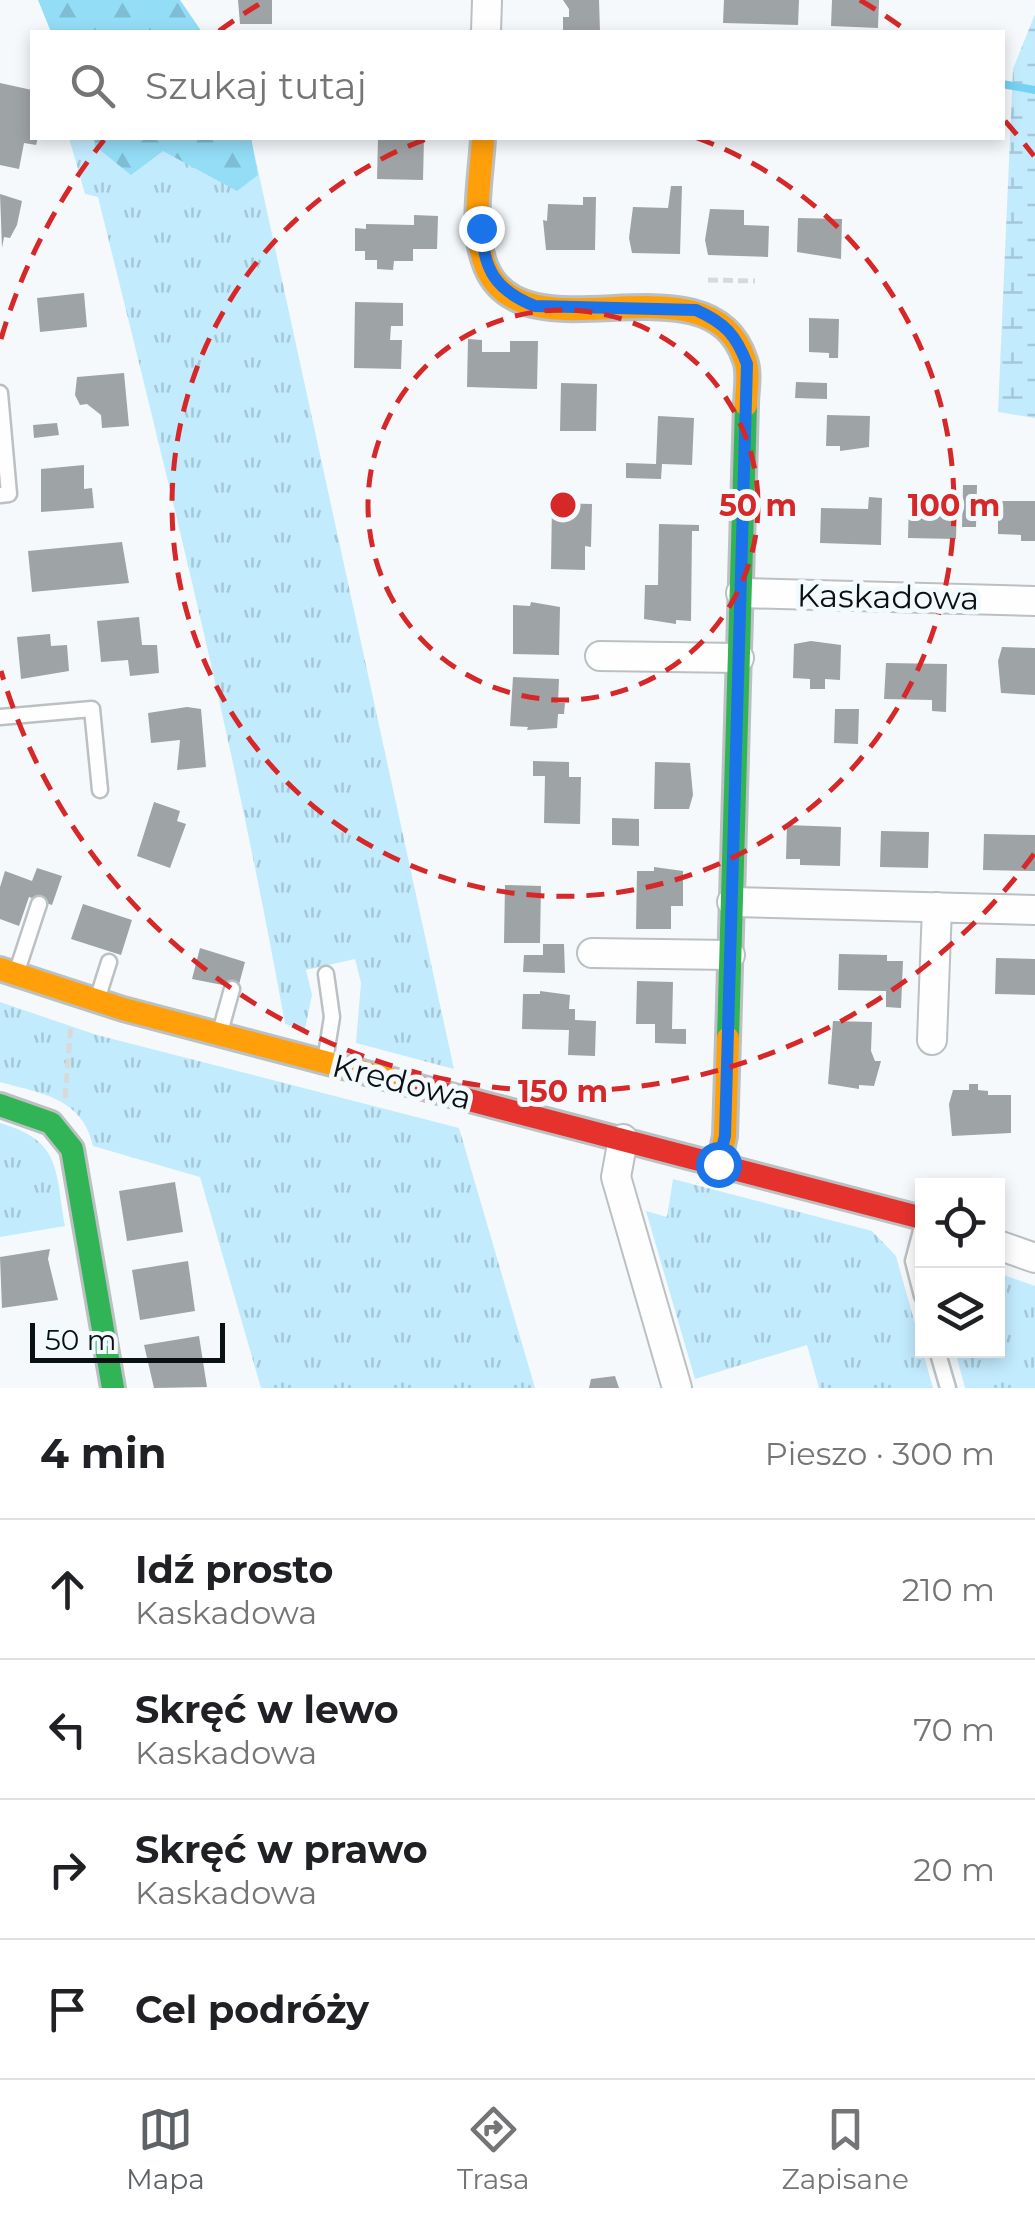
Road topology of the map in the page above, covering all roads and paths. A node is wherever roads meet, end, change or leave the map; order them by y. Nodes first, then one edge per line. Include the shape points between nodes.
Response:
1 (487, 0) edge
2 (486, 30) edge
3 (483, 140) edge
4 (698, 280) dead end
5 (755, 281) dead end
6 (0, 393) edge
7 (0, 495) edge
8 (741, 593) junction
9 (1035, 601) edge
10 (600, 656) dead end
11 (739, 658) junction
12 (0, 717) edge
13 (100, 790) dead end
14 (732, 902) junction
15 (39, 904) dead end
16 (937, 907) junction
17 (1035, 910) edge
18 (592, 953) dead end
19 (730, 954) junction
20 (109, 962) dead end
21 (8, 971) edge
22 (326, 974) dead end
23 (232, 989) dead end
24 (96, 1000) junction
25 (72, 1011) dead end
26 (220, 1035) junction
27 (932, 1040) dead end
28 (325, 1062) junction
29 (0, 1104) edge
30 (63, 1130) junction
31 (622, 1139) junction
32 (718, 1164) junction
33 (915, 1216) edge
34 (1005, 1247) edge
35 (1035, 1258) edge
36 (940, 1358) edge
37 (113, 1388) edge
38 (676, 1388) edge
39 (948, 1388) edge

1 - 2 street
3 - 8 street via 484,260 495,283 535,306 696,310 738,339 747,364
4 - 5 path
6 - 7 lane via 9,494
8 - 9 street, Kaskadowa
8 - 11 street
10 - 11 street
11 - 14 street
12 - 13 lane via 92,709
14 - 16 street
14 - 19 street
15 - 21 lane
16 - 17 street
16 - 27 street
18 - 19 street
19 - 32 street via 725,1136
20 - 24 lane
21 - 24 street, Kredowa
22 - 28 lane via 332,1017
23 - 26 lane
24 - 26 street, Kredowa
25 - 30 path
26 - 28 street, Kredowa
28 - 31 street, Kredowa
29 - 30 street
30 - 37 street via 72,1149
31 - 32 street, Kredowa
31 - 38 street via 616,1177
32 - 33 street, Kredowa
34 - 35 street
36 - 39 lane

